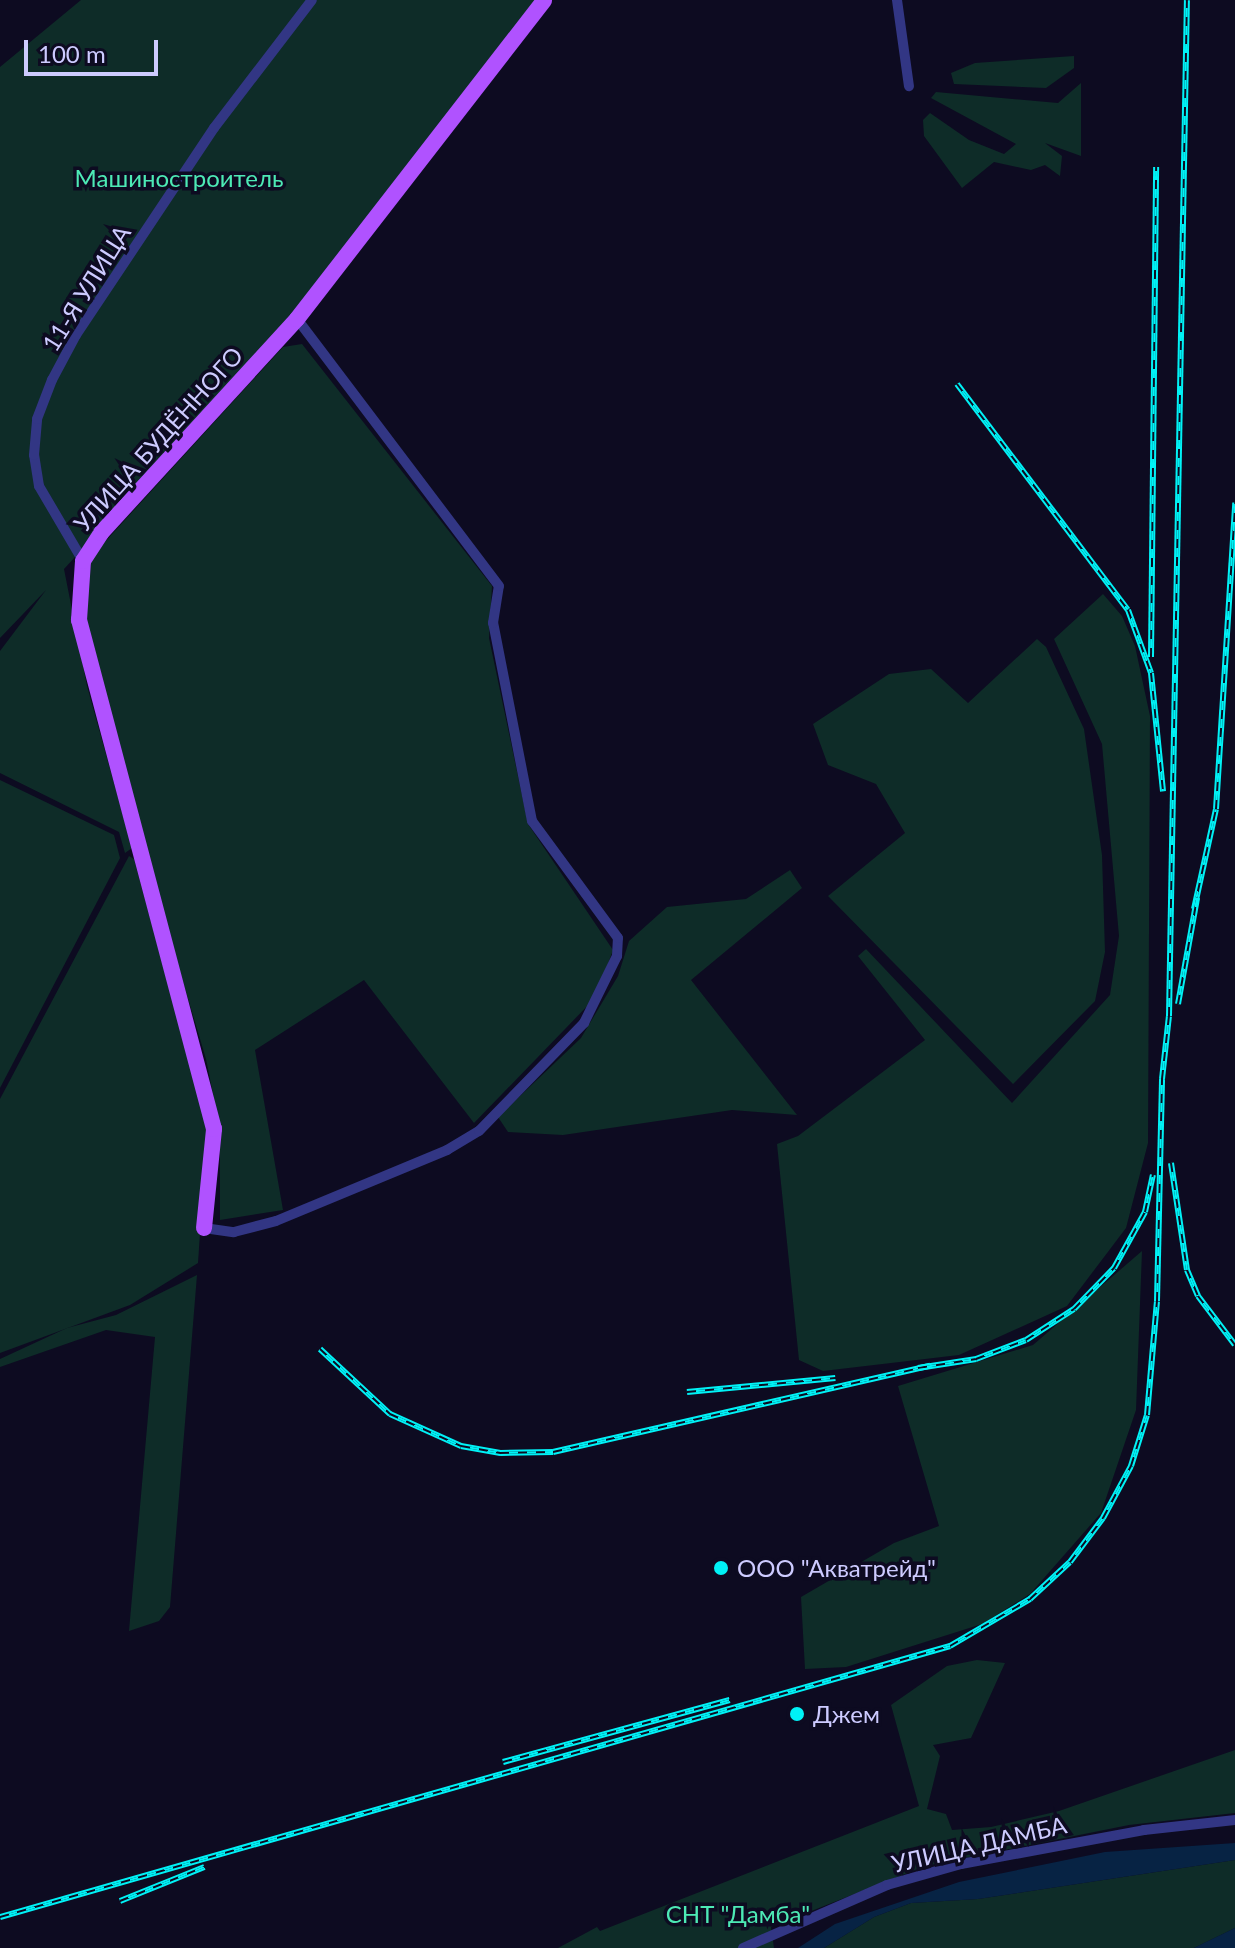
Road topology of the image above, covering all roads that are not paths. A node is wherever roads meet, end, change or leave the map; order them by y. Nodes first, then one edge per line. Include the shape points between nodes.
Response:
1 (312, 0) edge
2 (544, 0) edge
3 (897, 0) edge
4 (909, 86) dead end
5 (297, 319) junction
6 (83, 561) junction
7 (204, 1228) joint
8 (1235, 1820) edge
9 (743, 1948) edge

1 - 6 street, 11-Я УЛИЦА via 214,128 76,335 37,419 34,455 39,486
2 - 5 main road, УЛИЦА БУДЁННОГО
3 - 4 street
5 - 6 main road, УЛИЦА БУДЁННОГО via 101,533
5 - 7 street via 499,586 493,623 532,821 618,938 617,956 584,1023 479,1131 447,1150 276,1221 234,1232
6 - 7 main road, УЛИЦА БУДЁННОГО via 79,620 214,1129
8 - 9 street, УЛИЦА ДАМБА via 1144,1830 961,1864 887,1885

